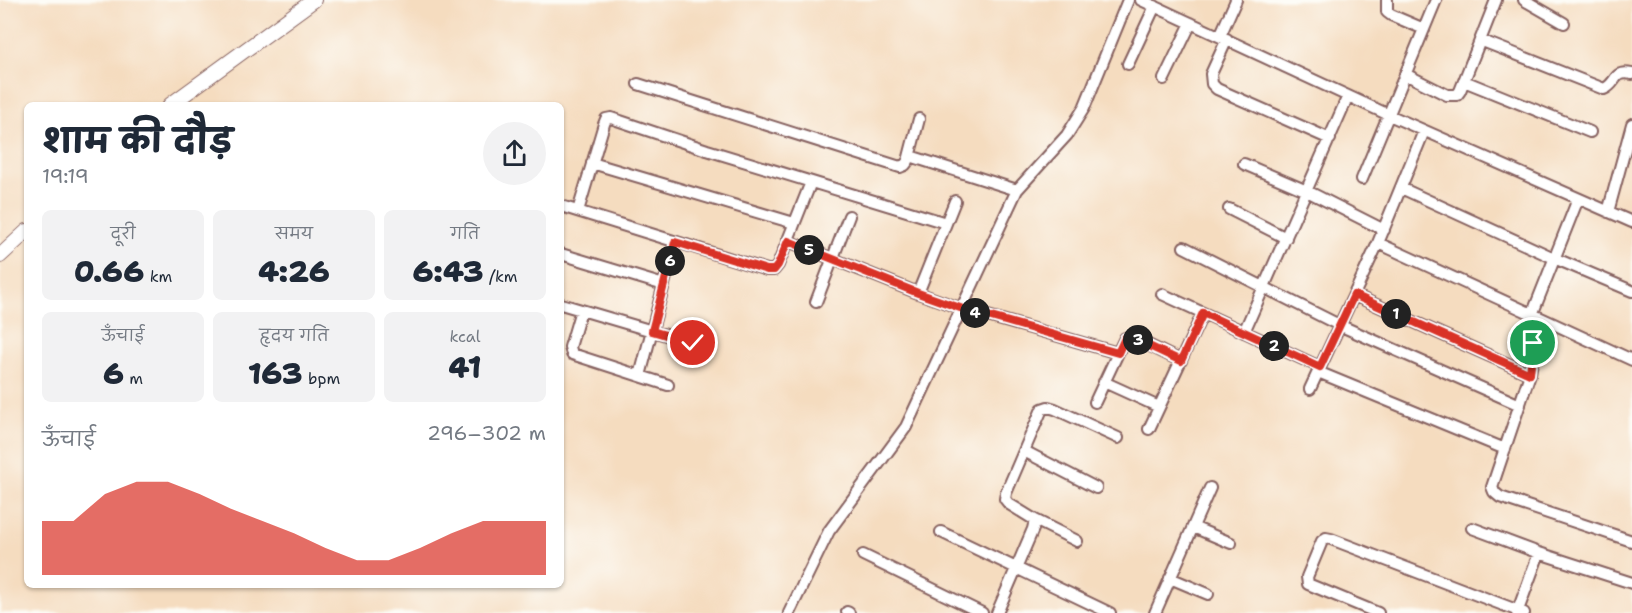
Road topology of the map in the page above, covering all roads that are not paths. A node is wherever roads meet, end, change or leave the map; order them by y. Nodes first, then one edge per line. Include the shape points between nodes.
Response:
1 (314, 0) edge
2 (1128, 0) edge
3 (1141, 0) edge
4 (1236, 0) edge
5 (1387, 0) edge
6 (1436, 0) edge
7 (1496, 0) edge
8 (1524, 0) edge
9 (1155, 6) junction
10 (1191, 22) junction
11 (1564, 23) dead end
12 (1424, 29) junction
13 (1224, 37) junction
14 (1480, 40) junction
15 (1128, 64) dead end
16 (1405, 74) junction
17 (1632, 74) edge
18 (1164, 80) dead end
19 (1464, 81) junction
20 (638, 84) dead end
21 (1348, 96) junction
22 (174, 102) edge
23 (1389, 115) junction
24 (919, 119) dead end
25 (1632, 124) edge
26 (1424, 131) junction
27 (1590, 132) dead end
28 (1330, 139) junction
29 (910, 156) junction
30 (592, 163) junction
31 (1244, 164) dead end
32 (1362, 179) dead end
33 (811, 182) junction
34 (1401, 188) junction
35 (1017, 190) junction
36 (1307, 191) junction
37 (1578, 199) junction
38 (955, 201) dead end
39 (564, 207) edge
40 (1229, 209) dead end
41 (578, 211) junction
42 (1608, 213) junction
43 (849, 216) dead end
44 (1632, 222) edge
45 (946, 223) junction
46 (794, 224) junction
47 (1384, 230) junction
48 (24, 234) edge
49 (1286, 238) junction
50 (788, 241) junction
51 (675, 242) junction
52 (1378, 243) junction
53 (1184, 248) dead end
54 (564, 255) edge
55 (0, 256) edge
56 (1554, 258) junction
57 (832, 259) junction
58 (664, 285) junction
59 (1264, 289) junction
60 (1632, 291) edge
61 (918, 293) junction
62 (1162, 294) dead end
63 (1354, 295) junction
64 (816, 302) dead end
65 (564, 305) edge
66 (963, 309) junction
67 (581, 310) junction
68 (1203, 313) junction
69 (1532, 315) junction
70 (1340, 326) junction
71 (652, 331) junction
72 (1244, 332) junction
73 (693, 343) dead end
74 (1118, 353) junction
75 (1632, 360) edge
76 (1181, 361) junction
77 (1319, 370) junction
78 (1530, 374) junction
79 (640, 376) junction
80 (1104, 382) junction
81 (668, 385) dead end
82 (1310, 389) dead end
83 (1095, 402) dead end
84 (1520, 405) junction
85 (1159, 407) junction
86 (1149, 429) dead end
87 (1118, 438) dead end
88 (1505, 450) junction
89 (1024, 451) junction
90 (1096, 488) dead end
91 (1210, 488) dead end
92 (1035, 520) junction
93 (1193, 527) junction
94 (1472, 528) dead end
95 (941, 532) dead end
96 (1077, 541) dead end
97 (1632, 542) edge
98 (1232, 543) dead end
99 (1539, 553) junction
100 (863, 555) dead end
101 (1016, 568) junction
102 (1170, 578) junction
103 (1632, 583) edge
104 (1208, 594) dead end
105 (1520, 612) edge
106 (789, 613) edge
107 (982, 613) edge
108 (997, 613) edge
109 (1110, 613) edge
110 (1155, 613) edge
111 (1378, 613) edge

1 - 22 street
2 - 35 street via 1074,125
3 - 9 street
4 - 13 street
5 - 12 street via 1387,12
6 - 12 street
7 - 14 street
8 - 11 street
9 - 10 street
9 - 15 street
10 - 13 street
10 - 18 street
12 - 16 street
13 - 21 street
13 - 28 street via 1211,74 1217,89
14 - 17 street via 1604,88 1622,73
14 - 19 street
16 - 19 street via 1452,97
16 - 23 street
19 - 27 street
20 - 29 street via 891,165 904,165
21 - 23 street
21 - 28 street
23 - 26 street
23 - 32 street
24 - 29 street
25 - 42 street
26 - 34 street
26 - 37 street
28 - 36 street
29 - 35 street
30 - 33 street via 606,119 611,118
30 - 41 street
30 - 46 street
31 - 36 street
33 - 45 street
33 - 46 street
34 - 47 street
34 - 56 street
35 - 66 street
36 - 47 street
36 - 49 street
37 - 42 street
37 - 56 street
38 - 45 street
39 - 41 street
40 - 49 street
41 - 51 street
42 - 44 street
43 - 57 street
45 - 61 street
46 - 50 street
47 - 52 street
48 - 55 street
49 - 59 street
50 - 51 street via 774,270
50 - 57 street
51 - 58 street
52 - 63 street
52 - 69 street
53 - 59 street
54 - 58 street
56 - 60 street
56 - 69 street
57 - 61 street
57 - 64 street
58 - 71 street
59 - 70 street
59 - 72 street
61 - 66 street
62 - 68 street
63 - 70 street
63 - 78 street
65 - 67 street
66 - 74 street
66 - 106 street via 906,427 829,531
67 - 71 street
67 - 79 street via 570,347 572,354
68 - 72 street
68 - 76 street
69 - 75 street
69 - 78 street
70 - 77 street
70 - 84 street
71 - 73 street
71 - 79 street
72 - 77 street
74 - 76 street via 1125,338 1130,337
74 - 80 street
76 - 85 street
77 - 82 street
77 - 88 street
78 - 84 street
79 - 81 street
80 - 83 street
80 - 85 street
84 - 88 street
85 - 86 street
87 - 89 street via 1048,407 1042,409
88 - 97 street via 1492,487 1500,497
89 - 90 street
89 - 92 street via 1005,499
91 - 93 street
92 - 96 street
92 - 101 street
93 - 98 street
93 - 102 street
94 - 99 street
95 - 101 street
99 - 103 street
99 - 105 street
100 - 107 street
101 - 108 street
101 - 109 street
102 - 104 street
102 - 110 street
105 - 111 street via 1326,538 1307,577 1308,584

